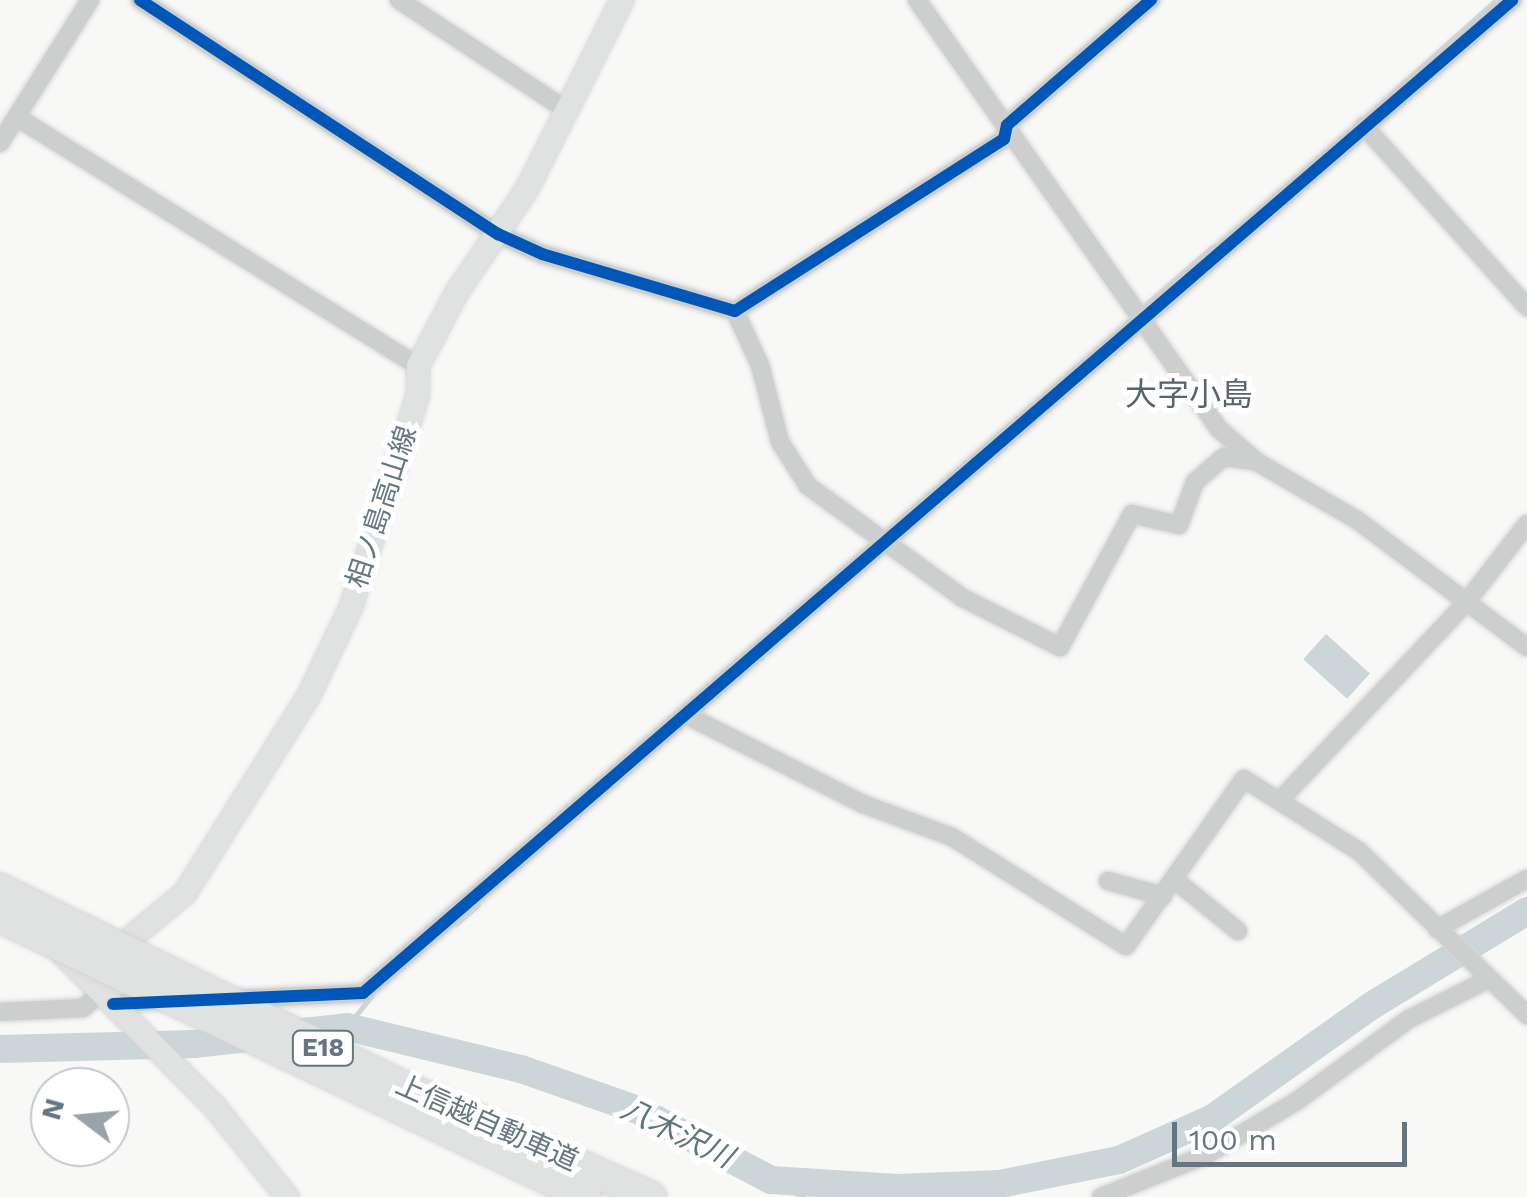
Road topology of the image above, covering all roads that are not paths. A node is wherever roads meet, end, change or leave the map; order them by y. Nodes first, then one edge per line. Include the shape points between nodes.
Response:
1 (90, 0) edge
2 (140, 0) edge
3 (399, 0) edge
4 (622, 0) edge
5 (916, 0) edge
6 (1151, 0) edge
7 (1512, 0) edge
8 (568, 111) junction
9 (10, 118) edge
10 (1007, 125) junction
11 (1364, 126) junction
12 (0, 142) edge
13 (498, 234) junction
14 (1527, 307) edge
15 (735, 312) junction
16 (1141, 324) junction
17 (418, 366) junction
18 (1257, 462) junction
19 (1527, 524) edge
20 (887, 546) junction
21 (1466, 604) junction
22 (1527, 647) edge
23 (690, 717) junction
24 (1282, 798) junction
25 (1527, 879) edge
26 (1108, 880) dead end
27 (1175, 880) junction
28 (0, 891) edge
29 (1162, 896) junction
30 (7, 915) edge
31 (1437, 929) junction
32 (1238, 932) dead end
33 (82, 972) junction
34 (1484, 977) junction
35 (110, 1002) junction
36 (0, 1012) edge
37 (1527, 1014) edge
38 (287, 1197) edge
39 (586, 1197) edge
40 (651, 1197) edge
41 (1101, 1197) edge

1 - 9 street
2 - 13 street
3 - 8 street
4 - 8 main road, 相ノ島高山線
5 - 10 street
6 - 10 street
7 - 11 street
8 - 13 main road, 相ノ島高山線
9 - 12 street
9 - 17 street
10 - 15 street via 1004,140
10 - 16 street
11 - 14 street
11 - 16 street
13 - 15 street via 542,254
13 - 17 main road, 相ノ島高山線
15 - 20 street via 760,364 780,442 808,486
16 - 18 street via 1219,428
16 - 20 street
17 - 33 main road, 相ノ島高山線 via 418,394 350,608 309,695 186,893
18 - 20 street via 1224,457 1195,482 1179,525 1132,514 1060,646 963,598
18 - 21 street via 1357,520
19 - 21 street
20 - 23 street
21 - 22 street
21 - 24 street
23 - 29 street via 862,804 952,837 1126,946
23 - 35 street via 363,994
24 - 27 street via 1244,779
24 - 31 street via 1359,851
25 - 31 street
26 - 29 street
27 - 29 street
27 - 32 street
28 - 30 main road
28 - 40 highway, 上信越自動車道 / E18, bridge
30 - 33 main road
30 - 39 highway, 上信越自動車道 / E18, bridge
31 - 34 street
33 - 35 main road
34 - 37 street
34 - 41 street via 1409,1019 1297,1101 1206,1155
35 - 36 street
35 - 38 main road via 256,1154

